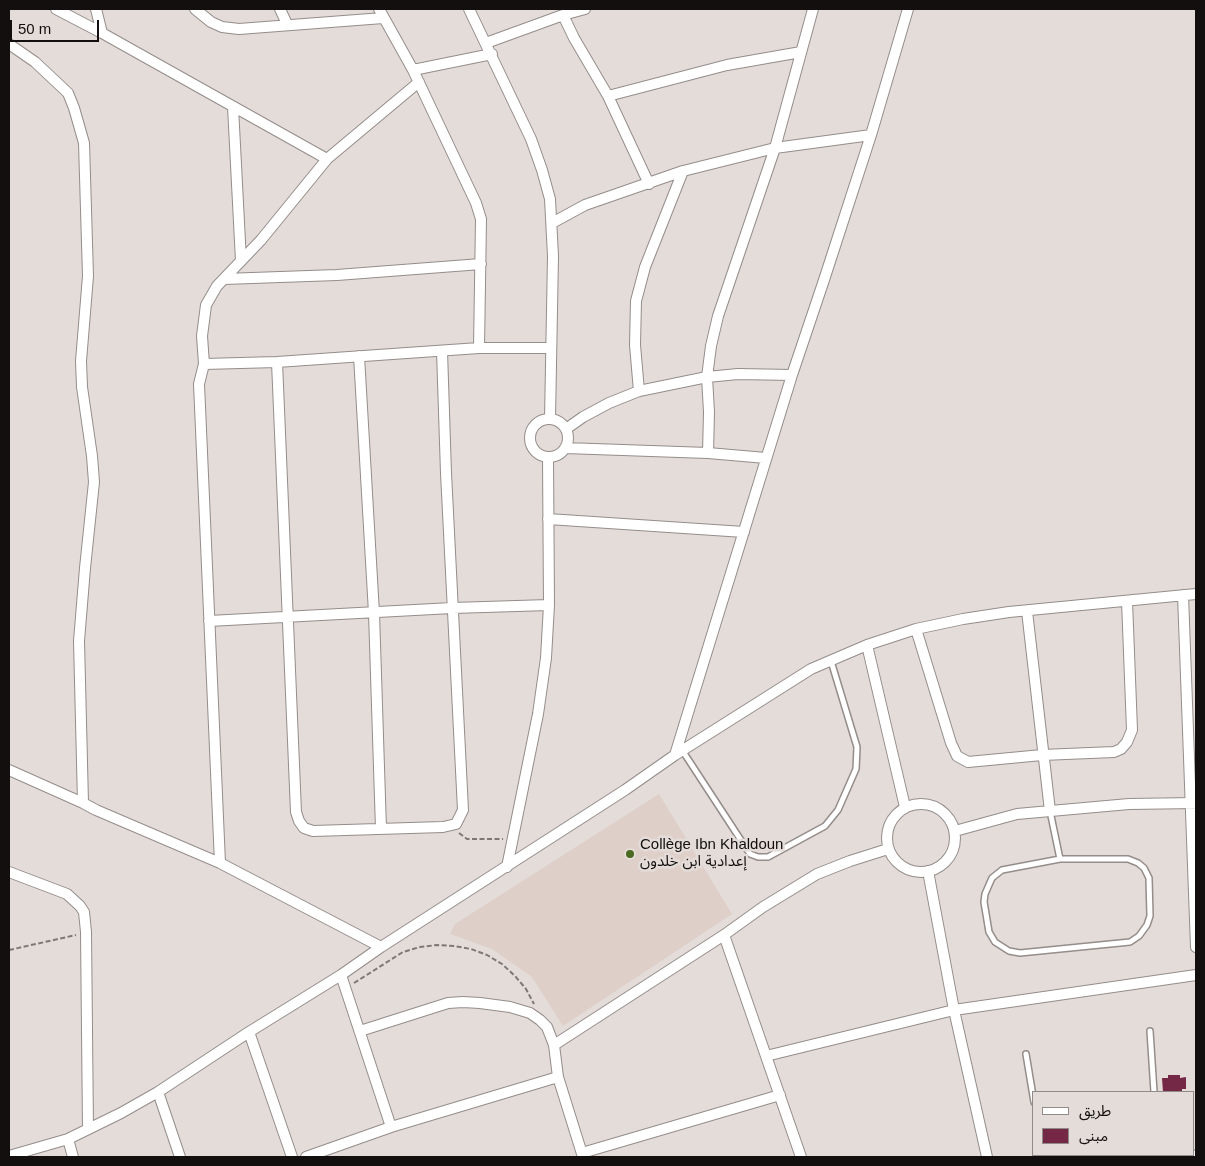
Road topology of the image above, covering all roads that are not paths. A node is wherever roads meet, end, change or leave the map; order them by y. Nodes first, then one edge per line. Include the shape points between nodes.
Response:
1 (56, 9) edge
2 (96, 9) edge
3 (196, 9) edge
4 (280, 9) edge
5 (469, 9) edge
6 (585, 9) edge
7 (813, 9) edge
8 (908, 9) edge
9 (381, 14) edge
10 (563, 15) junction
11 (287, 24) junction
12 (102, 33) junction
13 (486, 43) junction
14 (9, 44) edge
15 (801, 52) junction
16 (492, 54) junction
17 (413, 70) junction
18 (419, 82) junction
19 (608, 96) junction
20 (233, 106) junction
21 (871, 135) junction
22 (775, 148) junction
23 (327, 159) junction
24 (683, 172) junction
25 (649, 184) junction
26 (552, 223) junction
27 (241, 261) junction
28 (481, 264) junction
29 (224, 279) junction
30 (479, 348) junction
31 (551, 348) junction
32 (442, 351) junction
33 (359, 356) junction
34 (277, 362) junction
35 (204, 364) junction
36 (792, 374) junction
37 (708, 377) junction
38 (639, 391) junction
39 (550, 419) junction
40 (566, 429) junction
41 (566, 448) junction
42 (708, 453) junction
43 (548, 458) junction
44 (766, 458) junction
45 (548, 519) junction
46 (744, 532) junction
47 (1196, 594) edge
48 (1182, 595) junction
49 (1127, 602) junction
50 (549, 605) junction
51 (452, 608) junction
52 (1027, 610) junction
53 (374, 613) junction
54 (287, 618) junction
55 (210, 621) junction
56 (916, 629) junction
57 (867, 646) junction
58 (831, 660) junction
59 (678, 752) junction
60 (1042, 756) junction
61 (9, 770) edge
62 (84, 803) junction
63 (1193, 803) edge
64 (904, 807) junction
65 (1050, 811) junction
66 (381, 829) junction
67 (955, 831) junction
68 (888, 850) junction
69 (1060, 859) junction
70 (220, 863) junction
71 (507, 867) junction
72 (928, 871) junction
73 (9, 872) edge
74 (724, 935) junction
75 (381, 947) junction
76 (1196, 947) edge
77 (341, 975) junction
78 (1196, 975) edge
79 (954, 1010) junction
80 (360, 1031) junction
81 (1150, 1031) dead end
82 (249, 1032) junction
83 (554, 1045) junction
84 (1026, 1054) dead end
85 (766, 1056) junction
86 (558, 1077) junction
87 (1032, 1091) edge
88 (1154, 1091) edge
89 (158, 1092) junction
90 (780, 1095) junction
91 (392, 1127) junction
92 (88, 1129) junction
93 (68, 1139) junction
94 (583, 1155) edge
95 (9, 1156) edge
96 (73, 1157) edge
97 (180, 1157) edge
98 (292, 1157) edge
99 (306, 1157) edge
100 (801, 1157) edge
101 (987, 1157) edge

1 - 12 street
2 - 12 street
3 - 11 street via 222,27 239,29
4 - 11 street
5 - 13 street
6 - 10 street
7 - 15 street
8 - 21 street
9 - 11 street
9 - 17 street
10 - 13 street
10 - 19 street
12 - 20 street
13 - 16 street
14 - 62 street via 35,62 68,94 84,143 88,276 81,361 94,482 79,640
15 - 19 street via 727,65
15 - 22 street
16 - 17 street
16 - 26 street via 537,154 550,199
17 - 18 street
18 - 23 street
18 - 28 street via 476,203 481,219
19 - 25 street
20 - 23 street
20 - 27 street
21 - 22 street
21 - 36 street
22 - 24 street
22 - 37 street via 718,316
23 - 27 street
24 - 25 street
24 - 38 street via 645,267 636,301
25 - 26 street via 586,205
26 - 31 street
27 - 29 street
28 - 29 street via 337,275
28 - 30 street
29 - 35 street via 206,306 202,336
30 - 31 street
30 - 32 street
31 - 39 street
32 - 33 street
32 - 51 street
33 - 34 street
33 - 53 street
34 - 35 street
34 - 54 street
35 - 55 street via 199,384
36 - 37 street
36 - 44 street
37 - 38 street
37 - 42 street
38 - 40 street via 609,403
39 - 40 street
39 - 43 street via 538,422 529,438 533,450
40 - 41 street
41 - 42 street
41 - 43 street
42 - 44 street
43 - 45 street
44 - 46 street
45 - 46 street
45 - 50 street
46 - 59 street
47 - 48 street
48 - 49 street
48 - 63 street
49 - 52 street
49 - 60 street via 1132,730 1127,742 1114,752
50 - 51 street
50 - 71 street via 539,705
51 - 53 street
51 - 66 street via 462,810 456,824
52 - 56 street
52 - 60 street
53 - 54 street
53 - 66 street
54 - 55 street
54 - 66 street via 299,821 304,828 313,831
55 - 70 street
56 - 57 street
56 - 60 street via 957,756 968,762
57 - 58 street
57 - 64 street
58 - 59 street via 784,684
58 - 59 lane via 857,747 856,769 838,810 825,826 768,857 758,858 750,854
59 - 71 street
60 - 65 street
61 - 62 street
62 - 70 street
63 - 65 street via 1129,804
63 - 76 street
64 - 67 street via 921,803 936,806 948,817
64 - 68 street via 892,818 886,833
65 - 67 street via 1017,814
65 - 69 lane
67 - 72 street via 950,856 940,866
68 - 72 street via 904,868
68 - 74 street via 817,874
69 - 69 lane via 1002,870 992,878 984,902 988,932 994,942 1020,953 1130,942 1138,936 1150,916 1149,878 1144,868 1128,859
70 - 75 street
71 - 75 street
72 - 79 street
73 - 92 street via 67,894 84,912
74 - 83 street
74 - 85 street
75 - 77 street
77 - 80 street
77 - 82 street
78 - 79 street
79 - 85 street
79 - 101 street
80 - 83 street via 448,1003 463,1002 510,1007 530,1013 547,1027
80 - 91 street
81 - 88 lane
82 - 89 street
82 - 98 street
83 - 86 street
84 - 87 lane
85 - 90 street
86 - 91 street
86 - 94 street
89 - 92 street
89 - 97 street
90 - 94 street
90 - 100 street
91 - 99 street
92 - 93 street
93 - 95 street
93 - 96 street

